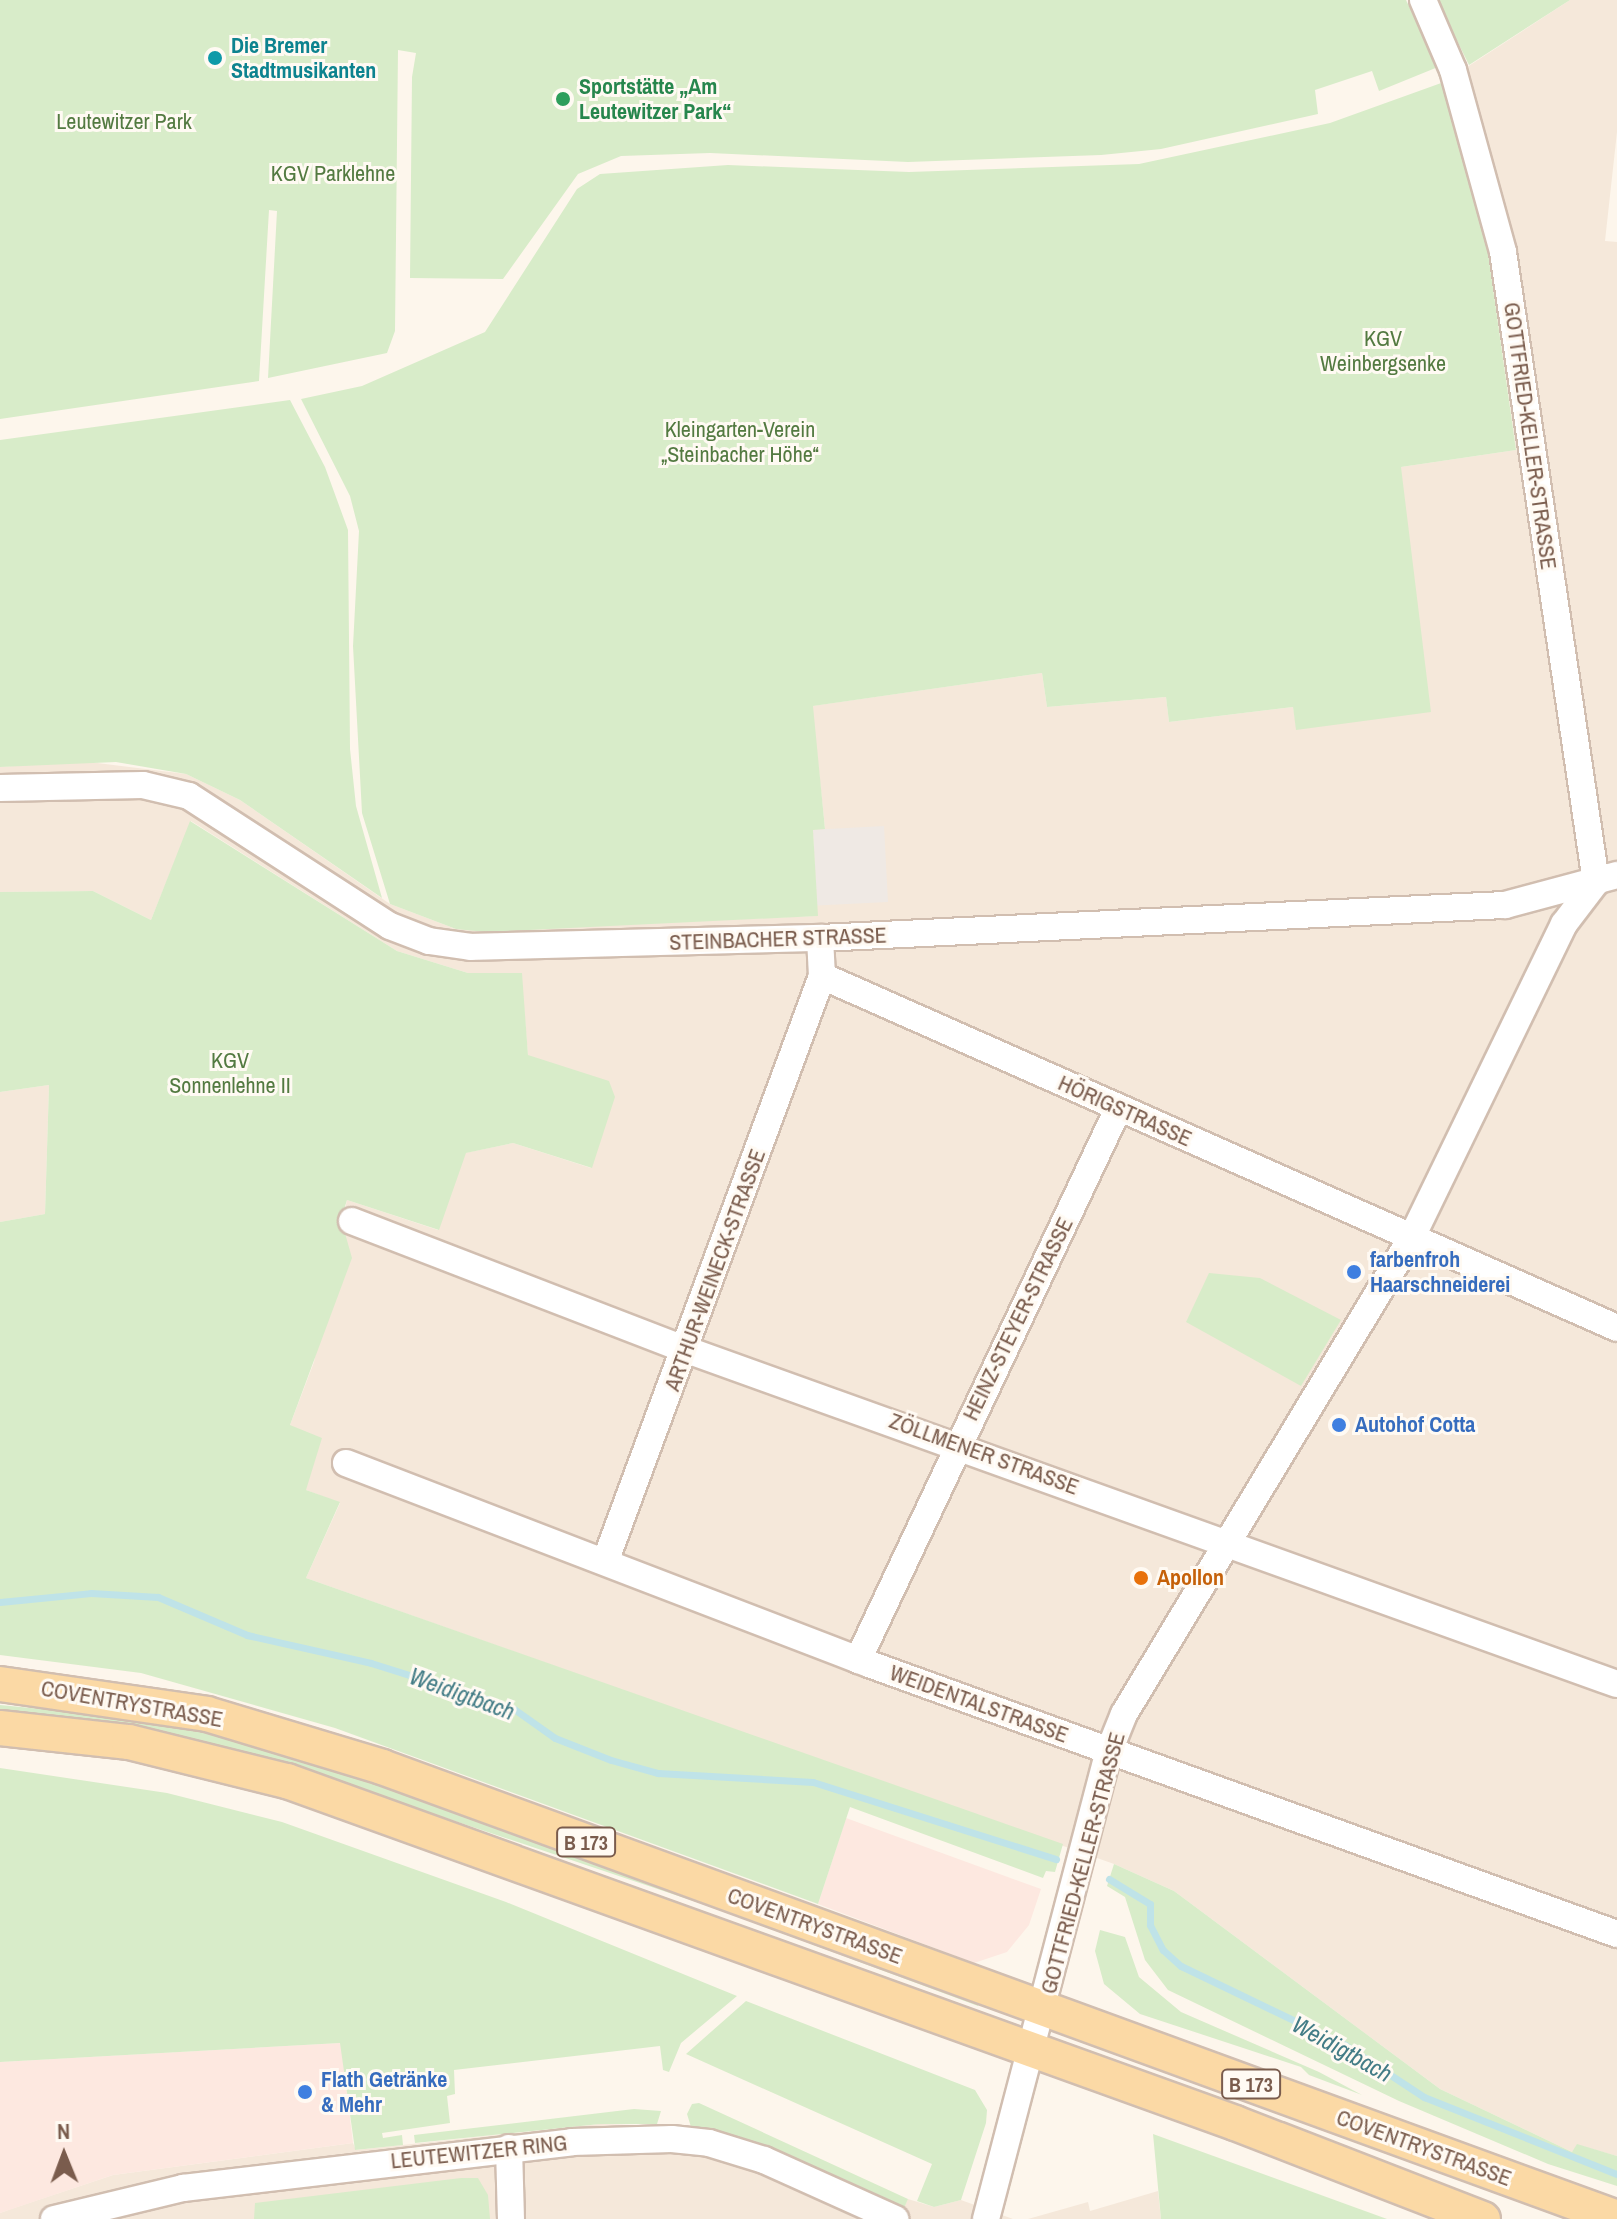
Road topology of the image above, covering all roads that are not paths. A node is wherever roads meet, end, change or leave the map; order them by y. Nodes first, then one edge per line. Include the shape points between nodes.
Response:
1 (1423, 0) edge
2 (0, 788) edge
3 (1606, 879) edge
4 (820, 938) junction
5 (822, 976) junction
6 (1118, 1109) junction
7 (352, 1221) dead end
8 (1412, 1237) junction
9 (1617, 1328) edge
10 (687, 1350) junction
11 (958, 1444) junction
12 (346, 1463) dead end
13 (1225, 1541) junction
14 (605, 1562) junction
15 (858, 1660) junction
16 (0, 1684) edge
17 (1617, 1684) edge
18 (0, 1728) edge
19 (1109, 1751) junction
20 (1617, 1934) edge
21 (1045, 2008) junction
22 (1034, 2051) junction
23 (509, 2148) junction
24 (1617, 2218) edge
25 (54, 2219) edge
26 (511, 2219) edge
27 (895, 2219) edge
28 (986, 2219) edge
29 (1483, 2219) edge

1 - 3 street, GOTTFRIED-KELLER-STRASSE via 1453,70 1503,252
2 - 4 street, STEINBACHER STRASSE via 143,785 189,796 355,906 429,941 522,950
3 - 4 street, STEINBACHER STRASSE via 1505,905
3 - 8 street, GOTTFRIED-KELLER-STRASSE via 1564,924
4 - 5 street
5 - 6 street, HÖRIGSTRASSE
5 - 10 street, ARTHUR-WEINECK-STRASSE
6 - 8 street, HÖRIGSTRASSE
6 - 11 street, HEINZ-STEYER-STRASSE
7 - 10 street, ZÖLLMENER STRASSE
8 - 9 street, HÖRIGSTRASSE
8 - 13 street, GOTTFRIED-KELLER-STRASSE
10 - 11 street, ZÖLLMENER STRASSE
10 - 14 street, ARTHUR-WEINECK-STRASSE
11 - 13 street, ZÖLLMENER STRASSE
11 - 15 street, HEINZ-STEYER-STRASSE
12 - 14 street, WEIDENTALSTRASSE
13 - 17 street, ZÖLLMENER STRASSE
13 - 19 street, GOTTFRIED-KELLER-STRASSE via 1124,1714
14 - 15 street, WEIDENTALSTRASSE
15 - 19 street, WEIDENTALSTRASSE
16 - 21 main road, COVENTRYSTRASSE / B 173 via 177,1708 302,1741
18 - 22 main road, COVENTRYSTRASSE / B 173 via 129,1742 287,1781
19 - 20 street, WEIDENTALSTRASSE
19 - 21 street, GOTTFRIED-KELLER-STRASSE
21 - 22 street, GOTTFRIED-KELLER-STRASSE
21 - 24 main road, COVENTRYSTRASSE / B 173
22 - 28 street
22 - 29 main road, COVENTRYSTRASSE / B 173
23 - 25 street, LEUTEWITZER RING via 183,2188
23 - 26 street
23 - 27 street, LEUTEWITZER RING via 586,2141 709,2143 764,2160

